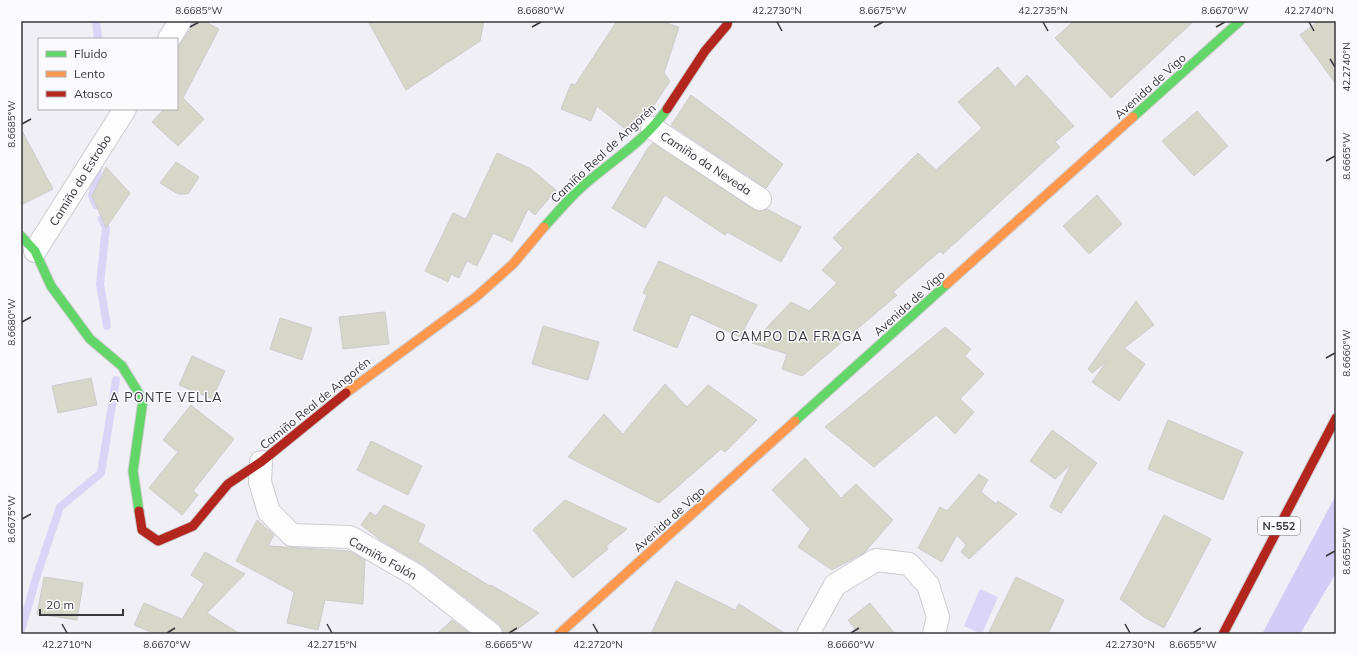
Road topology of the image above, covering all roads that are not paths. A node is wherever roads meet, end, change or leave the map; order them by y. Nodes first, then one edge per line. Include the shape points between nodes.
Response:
1 (180, 21) edge
2 (728, 21) edge
3 (1240, 21) edge
4 (170, 38) edge
5 (124, 110) edge
6 (652, 128) junction
7 (760, 199) dead end
8 (28, 244) edge
9 (1336, 418) edge
10 (261, 462) junction
11 (491, 634) edge
12 (559, 634) edge
13 (808, 634) edge
14 (934, 634) edge
15 (1223, 634) edge

1 - 4 street
2 - 6 main road, Camiño Real de Angorén
3 - 12 main road, Avenida de Vigo
5 - 8 street, Camiño do Estrobo
6 - 7 street, Camiño da Neveda
6 - 10 main road, Camiño Real de Angorén via 584,185 546,224 513,264 476,297 359,382
8 - 10 main road, Camiño Real de Angorén via 51,286 90,339 122,366 143,400 133,471 142,530 158,541 193,526 228,484
9 - 15 main road, N-552
10 - 11 street, Camiño Folón via 260,482 269,512 292,535 350,537 417,576
13 - 14 street via 835,585 876,560 909,564 928,585 938,617

